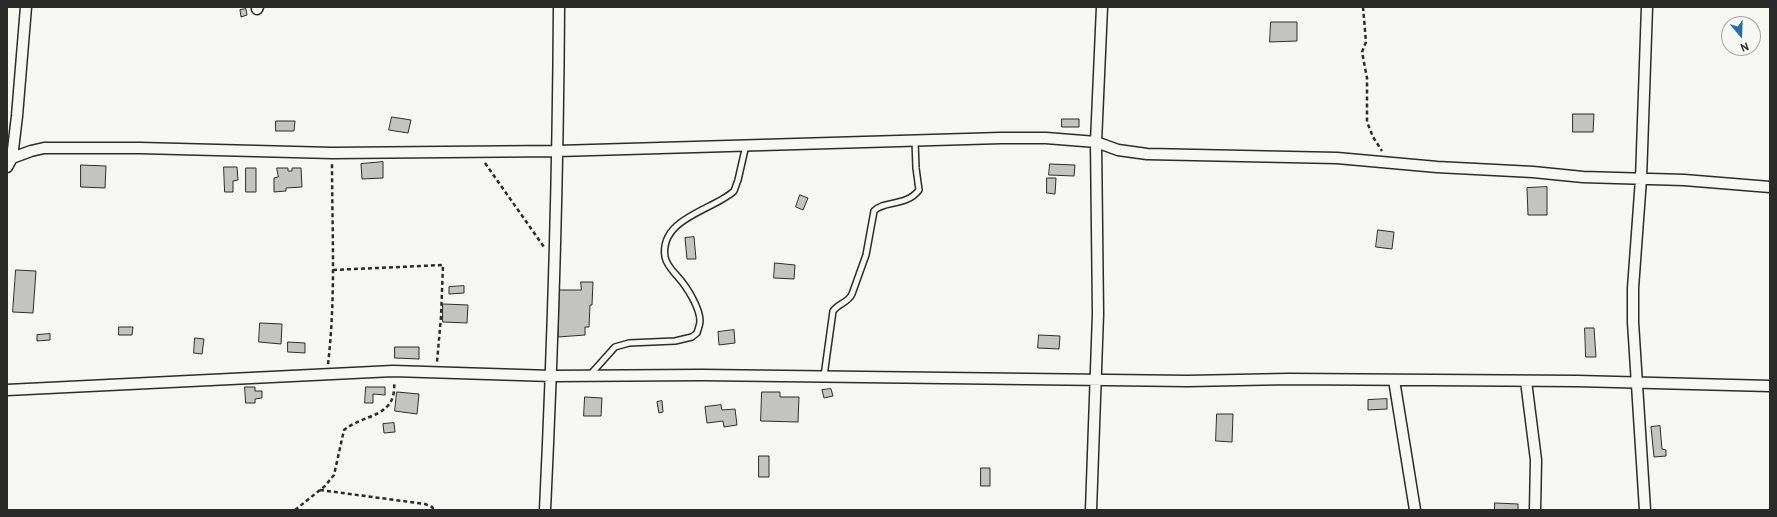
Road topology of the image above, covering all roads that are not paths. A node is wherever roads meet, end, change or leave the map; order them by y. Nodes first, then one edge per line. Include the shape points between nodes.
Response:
1 (26, 7) edge
2 (559, 7) edge
3 (1102, 7) edge
4 (1646, 7) edge
5 (915, 141) junction
6 (1096, 142) junction
7 (746, 145) junction
8 (558, 151) junction
9 (9, 162) edge
10 (1641, 179) junction
11 (1770, 187) edge
12 (552, 376) junction
13 (589, 376) junction
14 (824, 376) junction
15 (1094, 380) junction
16 (1394, 380) junction
17 (1526, 381) junction
18 (1636, 382) junction
19 (1770, 386) edge
20 (7, 390) edge
21 (545, 510) edge
22 (1091, 510) edge
23 (1415, 510) edge
24 (1535, 510) edge
25 (1645, 510) edge

1 - 9 street via 20,84
2 - 8 street
3 - 6 street
4 - 10 street
5 - 6 street via 1046,138
5 - 7 street
5 - 14 lane via 920,190 908,200 874,211 866,255 852,294 834,310
6 - 10 street via 1118,150 1147,154 1336,158 1390,164
6 - 15 street via 1098,314
7 - 8 street
7 - 13 lane via 734,191 688,217 677,226 666,245 667,262 696,307 700,320 697,333 675,342 629,343 615,347
8 - 9 street via 332,153 44,148 31,151
8 - 12 street
10 - 11 street
10 - 18 street via 1633,288
12 - 13 street
12 - 20 street via 393,371
12 - 21 street
13 - 14 street
14 - 15 street
15 - 16 street
15 - 22 street
16 - 17 street
16 - 23 street
17 - 18 street
17 - 24 street via 1536,460
18 - 19 street
18 - 25 street

